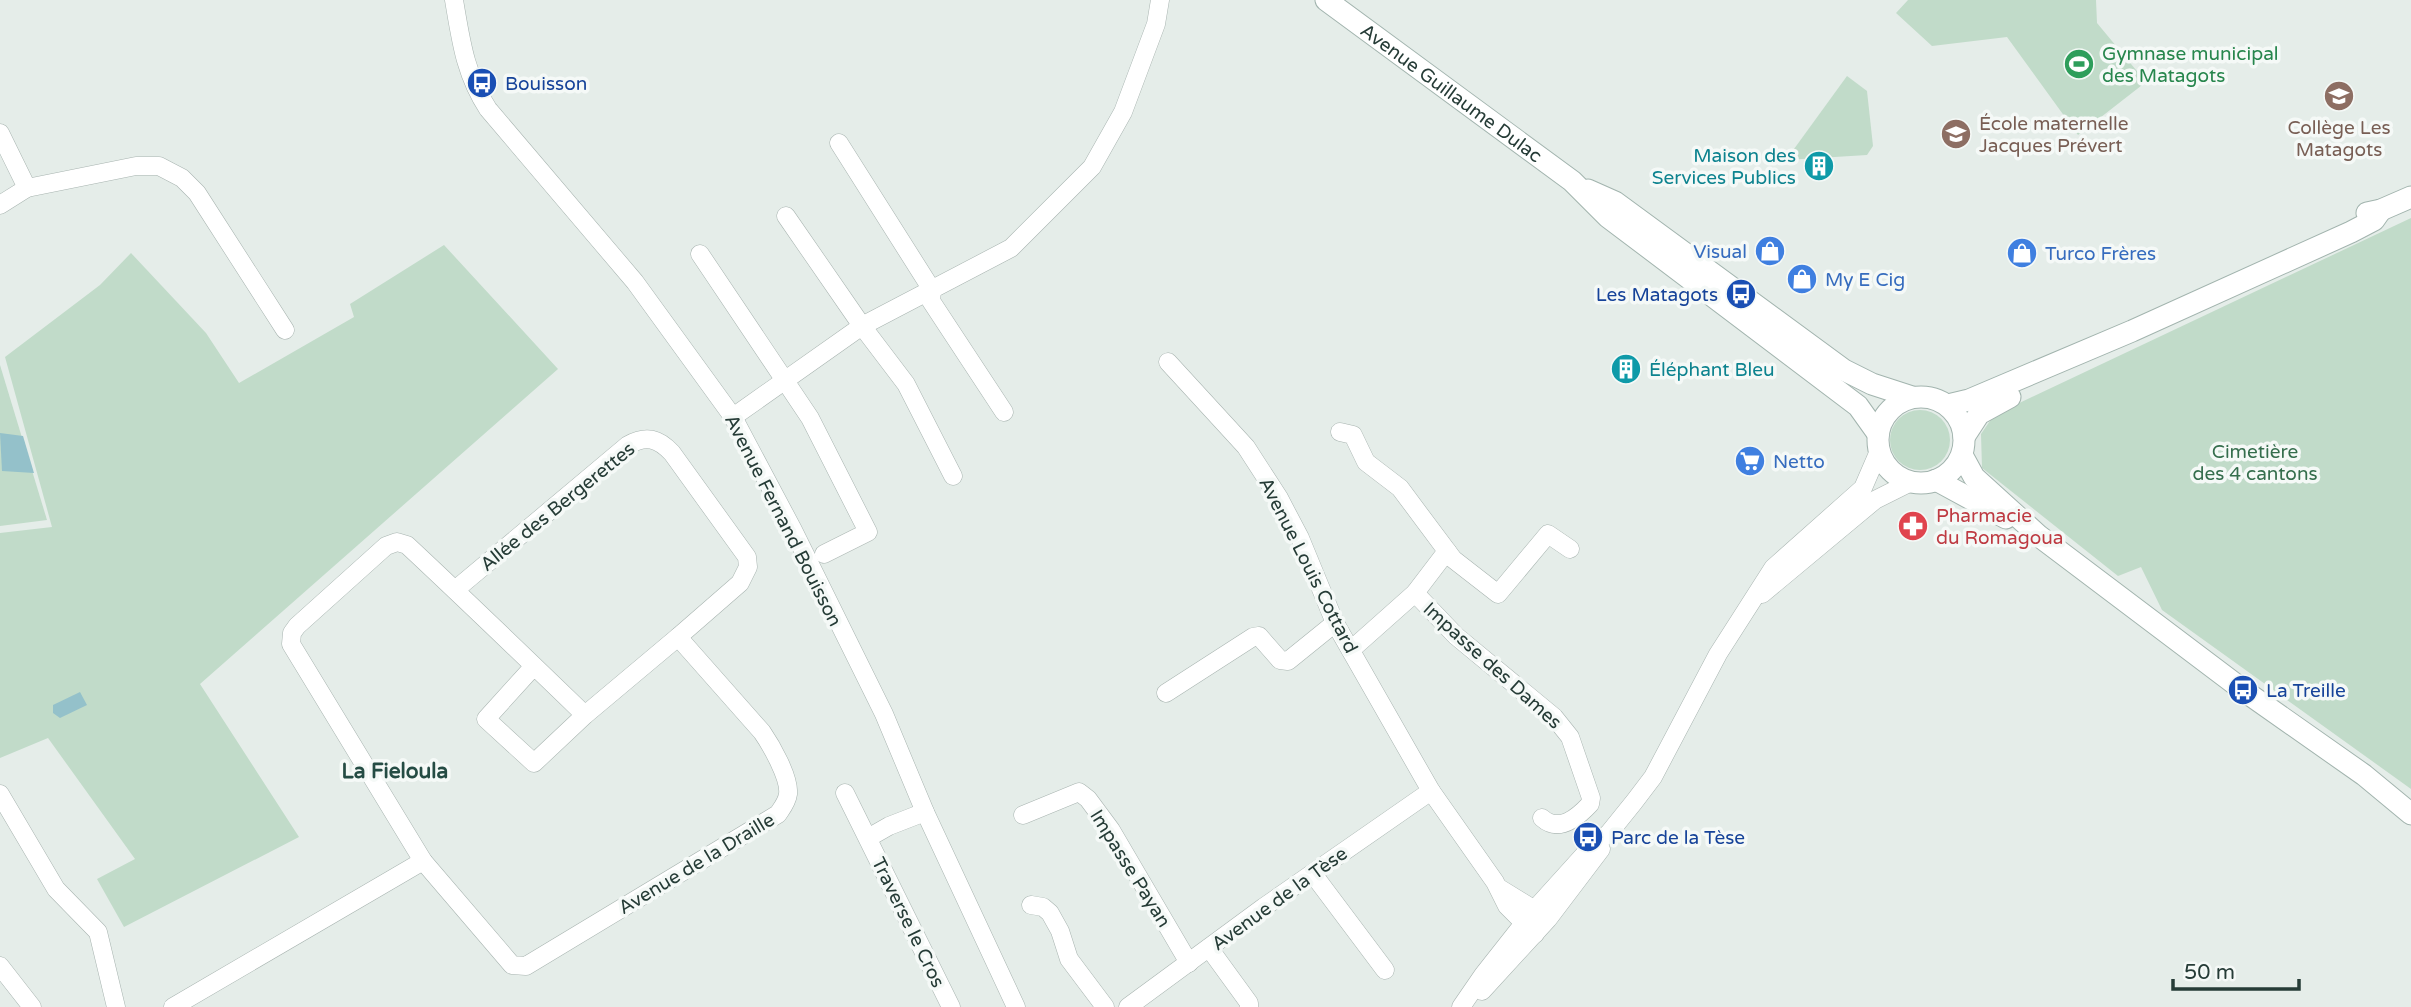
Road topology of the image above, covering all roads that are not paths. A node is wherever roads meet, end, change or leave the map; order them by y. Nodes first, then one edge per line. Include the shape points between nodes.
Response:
1 (454, 0) edge
2 (1160, 0) edge
3 (1172, 0) edge
4 (1326, 0) edge
5 (1156, 24) junction
6 (0, 133) edge
7 (839, 143) dead end
8 (27, 188) junction
9 (2411, 197) edge
10 (0, 205) edge
11 (786, 216) dead end
12 (701, 254) dead end
13 (1688, 267) junction
14 (932, 290) junction
15 (862, 326) junction
16 (285, 330) dead end
17 (2112, 339) junction
18 (1168, 362) dead end
19 (785, 380) junction
20 (1912, 397) junction
21 (1948, 405) junction
22 (1004, 412) dead end
23 (733, 417) junction
24 (1340, 432) dead end
25 (1878, 442) junction
26 (1963, 446) junction
27 (953, 476) dead end
28 (1936, 480) junction
29 (1911, 482) junction
30 (2039, 536) junction
31 (1570, 549) dead end
32 (1447, 551) junction
33 (824, 554) dead end
34 (455, 590) junction
35 (1415, 593) junction
36 (1752, 603) junction
37 (1335, 623) junction
38 (678, 637) junction
39 (1352, 649) junction
40 (534, 666) junction
41 (1166, 692) dead end
42 (585, 715) junction
43 (1431, 791) junction
44 (845, 793) dead end
45 (0, 794) edge
46 (925, 812) junction
47 (2411, 814) edge
48 (1023, 815) dead end
49 (1542, 818) dead end
50 (868, 838) junction
51 (424, 861) junction
52 (1313, 874) junction
53 (1499, 888) junction
54 (1031, 905) dead end
55 (1541, 914) junction
56 (1529, 929) junction
57 (1209, 948) junction
58 (1189, 963) junction
59 (0, 966) edge
60 (1385, 970) dead end
61 (1254, 1006) edge
62 (32, 1007) edge
63 (116, 1007) edge
64 (173, 1007) edge
65 (950, 1007) edge
66 (1016, 1007) edge
67 (1105, 1007) edge
68 (1128, 1007) edge
69 (1462, 1007) edge

1 - 23 street, Avenue Fernand Bouisson via 467,68 488,110 635,282
2 - 5 street
3 - 5 street
4 - 13 main road, Avenue Guillaume Dulac via 1577,184 1608,217
5 - 14 street via 1123,112 1092,167 1012,248
6 - 8 street
7 - 14 street
8 - 10 street
8 - 16 street via 136,166 159,166 182,178 197,193
9 - 17 main road via 2324,243
11 - 15 street
12 - 19 street
13 - 20 main road, Avenue Guillaume Dulac via 1844,370
13 - 25 main road, Avenue Guillaume Dulac via 1858,406
14 - 15 street
14 - 22 street via 931,302
15 - 19 street
15 - 27 street via 906,384
17 - 21 main road
17 - 26 main road via 1979,414
18 - 37 street, Avenue Louis Cottard via 1246,447 1300,538
19 - 23 street
19 - 33 street via 810,418 868,532
20 - 21 main road
20 - 25 main road via 1889,409
21 - 26 main road via 1956,414
23 - 46 street, Avenue Fernand Bouisson via 884,714
24 - 32 street via 1353,435 1366,462 1400,488
25 - 29 main road via 1883,462
25 - 36 street via 1863,488 1773,568
26 - 28 main road via 1951,471
26 - 30 main road via 1974,477
28 - 29 main road
28 - 30 main road
29 - 36 street via 1875,500
30 - 47 main road
31 - 32 street via 1548,534 1498,594
32 - 35 street
34 - 38 street, Allée des Bergerettes via 628,445 652,438 671,453 747,557 748,567 740,583
34 - 40 street, Avenue de la Draille
34 - 51 street, Avenue de la Draille via 407,545 397,542 386,546 292,633 291,643
35 - 39 street
35 - 49 street, Impasse des Dames via 1456,636 1554,717 1570,737 1590,804 1566,824 1557,826
36 - 55 street via 1718,654 1653,777 1609,833 1591,847
37 - 39 street, Avenue Louis Cottard
37 - 41 street via 1288,661 1280,660 1259,636 1253,637
38 - 42 street
38 - 51 street, Avenue de la Draille via 770,743 788,792 778,814 526,966 512,965
39 - 43 street, Avenue Louis Cottard
40 - 42 street, Avenue de la Draille
40 - 42 street via 486,719 534,763
43 - 52 street, Avenue de la Tèse
43 - 53 street, Avenue Louis Cottard
44 - 50 street, Traverse le Cros
45 - 63 street via 57,889 98,932
46 - 50 street, Traverse le Cros
46 - 66 street, Avenue Fernand Bouisson
48 - 58 street, Impasse Payan via 1079,792 1088,799
50 - 65 street, Traverse le Cros
51 - 64 street
52 - 57 street, Avenue de la Tèse
52 - 60 street
53 - 55 street, Avenue Louis Cottard
53 - 56 street, Avenue Louis Cottard via 1507,906
54 - 67 street via 1050,913 1069,959
55 - 56 street
56 - 69 street via 1483,975
57 - 58 street, Avenue de la Tèse
57 - 61 street
58 - 68 street, Avenue de la Tèse
59 - 62 street

